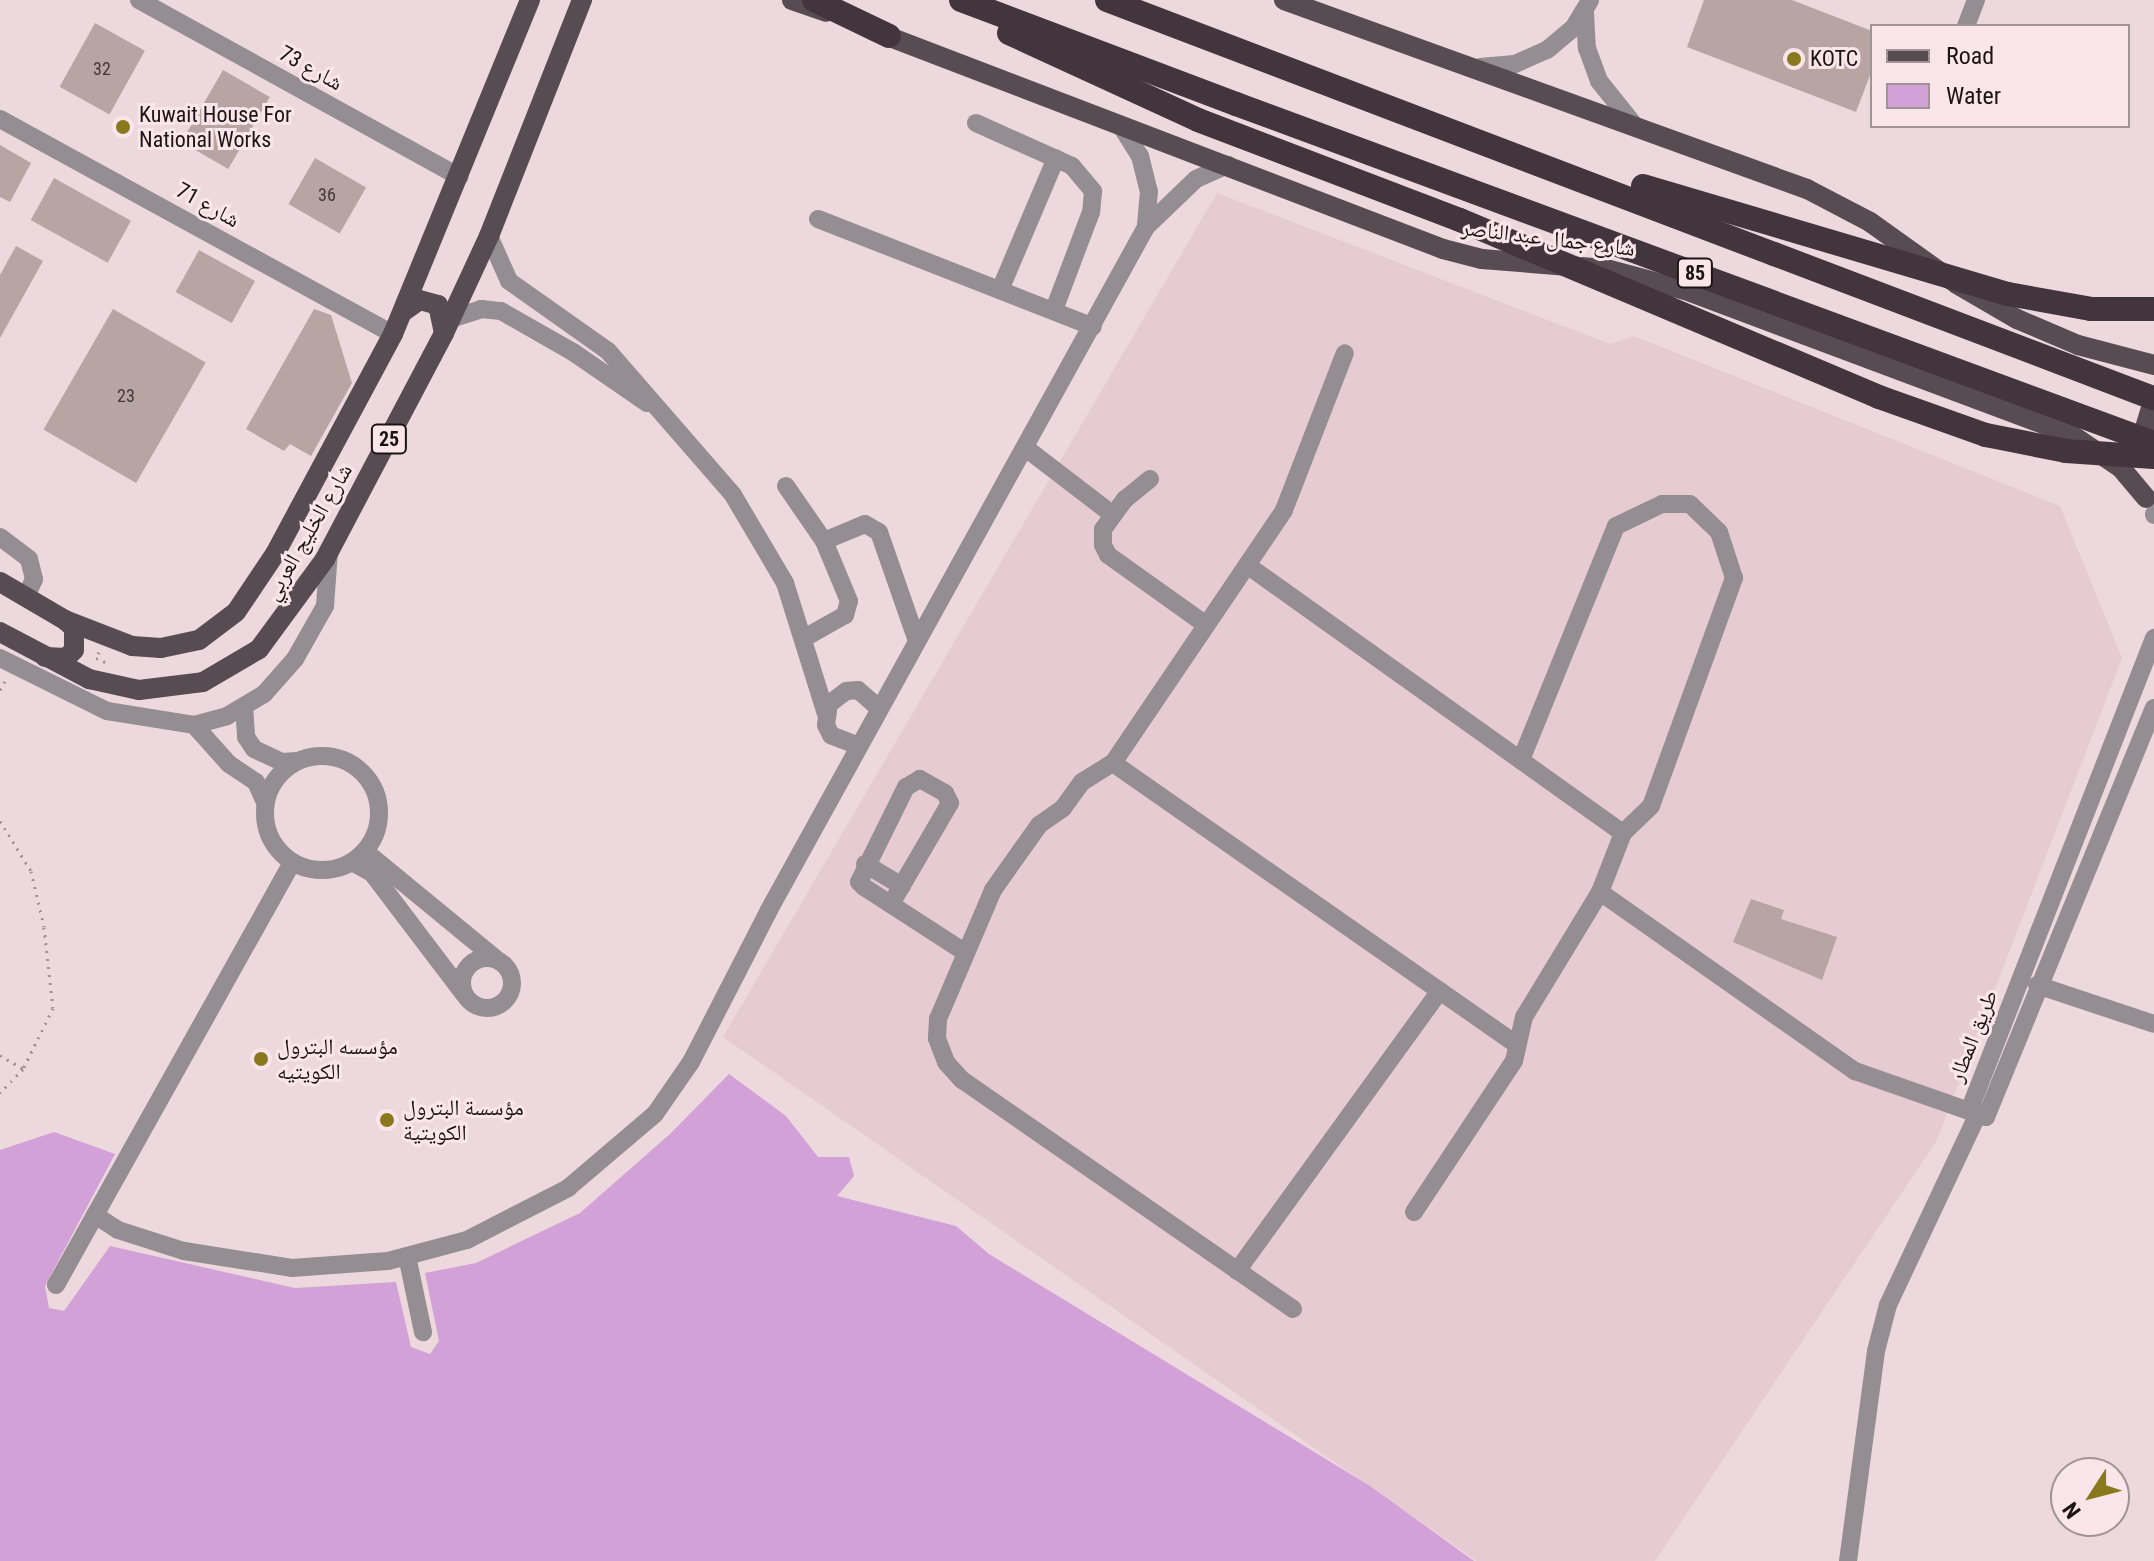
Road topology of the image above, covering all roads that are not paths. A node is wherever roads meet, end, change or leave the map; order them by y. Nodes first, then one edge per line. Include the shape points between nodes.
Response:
1 (139, 0) edge
2 (530, 0) edge
3 (571, 0) edge
4 (582, 0) edge
5 (792, 0) edge
6 (814, 0) edge
7 (938, 0) edge
8 (961, 0) edge
9 (1107, 0) edge
10 (1284, 0) edge
11 (1976, 0) edge
12 (1587, 6) edge
13 (1967, 24) edge
14 (889, 36) junction
15 (1480, 67) junction
16 (0, 119) edge
17 (1632, 122) junction
18 (976, 123) dead end
19 (1121, 126) junction
20 (518, 154) junction
21 (1056, 158) junction
22 (1538, 164) junction
23 (1228, 165) junction
24 (459, 177) junction
25 (818, 219) dead end
26 (1146, 227) junction
27 (489, 236) junction
28 (515, 287) junction
29 (1000, 290) junction
30 (2154, 309) edge
31 (1054, 310) junction
32 (404, 311) junction
33 (501, 311) junction
34 (447, 326) junction
35 (1093, 327) junction
36 (393, 334) junction
37 (1345, 353) dead end
38 (2154, 365) edge
39 (2154, 398) edge
40 (676, 425) junction
41 (2154, 443) edge
42 (1027, 449) junction
43 (2154, 457) edge
44 (1150, 479) dead end
45 (786, 486) dead end
46 (2152, 511) edge
47 (1113, 515) junction
48 (0, 537) edge
49 (824, 541) junction
50 (329, 552) junction
51 (1247, 565) junction
52 (0, 582) edge
53 (26, 597) junction
54 (65, 620) junction
55 (1206, 625) junction
56 (0, 632) edge
57 (806, 637) junction
58 (2154, 638) edge
59 (917, 641) junction
60 (44, 657) junction
61 (0, 658) edge
62 (815, 673) junction
63 (898, 674) junction
64 (852, 691) junction
65 (244, 706) junction
66 (879, 708) junction
67 (2154, 708) edge
68 (826, 714) junction
69 (194, 725) junction
70 (859, 746) junction
71 (1521, 760) junction
72 (297, 761) junction
73 (1113, 763) junction
74 (265, 802) junction
75 (1623, 833) junction
76 (368, 847) junction
77 (292, 862) junction
78 (352, 862) junction
79 (865, 864) junction
80 (902, 886) junction
81 (1600, 892) junction
82 (891, 904) junction
83 (966, 953) junction
84 (496, 959) junction
85 (2037, 985) junction
86 (1440, 991) junction
87 (464, 994) junction
88 (2154, 1024) edge
89 (1517, 1045) junction
90 (1974, 1112) junction
91 (1414, 1212) dead end
92 (95, 1215) junction
93 (407, 1256) junction
94 (1237, 1271) junction
95 (56, 1285) dead end
96 (1293, 1309) dead end
97 (423, 1332) dead end
98 (1848, 1561) edge

1 - 24 street, شارع 73
2 - 24 main road, شارع الخليج العربي / 25
3 - 20 main road via 525,109
4 - 20 main road, شارع الخليج العربي / 25
5 - 14 main road, شارع جمال عبد الناصر
6 - 14 highway
7 - 43 highway, bridge via 1198,120 1460,220 1879,397 1986,435 2066,451
8 - 41 highway, شارع جمال عبد الناصر / 85, bridge
9 - 22 highway, شارع جمال عبد الناصر / 85
10 - 15 main road
11 - 13 street
12 - 15 street via 1547,50 1515,64
12 - 17 street via 1595,73
14 - 19 main road, شارع جمال عبد الناصر
15 - 17 main road
16 - 36 street, شارع 71
17 - 38 main road via 1839,204 2017,319 2078,345
18 - 21 street
19 - 23 main road, شارع جمال عبد الناصر
19 - 26 street via 1140,156 1149,191
20 - 27 main road, شارع الخليج العربي / 25
21 - 29 street
21 - 31 street via 1088,182 1093,202
22 - 30 highway, bridge via 1643,186 2008,294 2091,309
22 - 39 highway, شارع جمال عبد الناصر / 85, bridge
23 - 26 street via 1196,179 1168,200
23 - 46 main road, شارع جمال عبد الناصر via 1453,252 1606,269 1685,290 2072,435 2121,468
24 - 32 main road, شارع الخليج العربي / 25
25 - 29 street
26 - 35 street
27 - 28 street via 497,264
27 - 34 main road, شارع الخليج العربي / 25
28 - 33 street
28 - 40 street via 608,351
29 - 31 street
31 - 35 street
32 - 34 main road via 420,300 438,305
32 - 36 main road, شارع الخليج العربي / 25
33 - 34 street via 481,309
33 - 40 street via 573,352
34 - 50 main road, شارع الخليج العربي / 25
35 - 42 street
36 - 54 main road, شارع الخليج العربي / 25 via 275,554 223,624 199,640 161,648 132,646
37 - 51 street via 1284,510
39 - 46 main road via 2138,446
40 - 57 street via 755,527
42 - 47 street
42 - 59 street
44 - 47 street
45 - 49 street
47 - 55 street via 1101,536 1108,555
48 - 53 street via 29,559 34,579
49 - 57 street via 849,601 845,615
49 - 59 street via 865,524 879,532
50 - 60 main road, شارع الخليج العربي / 25 via 259,649 203,682 169,690 118,687
50 - 65 street via 325,606 295,659 264,694
51 - 55 street
51 - 71 street
52 - 53 main road, شارع الخليج العربي / 25
53 - 54 main road, شارع الخليج العربي / 25
54 - 60 main road via 74,628 74,650 55,661
55 - 73 street
56 - 60 main road, شارع الخليج العربي / 25
57 - 62 street
58 - 90 street, طريق المطار
59 - 63 street
61 - 69 street via 107,711
62 - 64 street
62 - 68 street
63 - 64 street via 878,688
63 - 66 street
64 - 66 street
64 - 68 street via 829,704
65 - 69 street
65 - 72 street via 246,737 254,749 282,762
66 - 70 street
67 - 85 street, طريق المطار
68 - 70 street via 831,735
69 - 74 street via 229,764 256,782
70 - 93 street via 691,1062 655,1114 568,1188 467,1240
71 - 75 street
71 - 75 street via 1616,526 1662,504 1690,504 1719,532 1734,578 1651,806
72 - 74 street via 277,778
72 - 76 street via 330,755 360,769 371,782 380,815
73 - 83 street via 1082,782 1063,808 1039,825 977,918
73 - 86 street
74 - 77 street via 269,836
75 - 81 street
76 - 78 street
76 - 84 street via 383,870
77 - 78 street via 322,870
77 - 92 street
78 - 87 street via 372,873
79 - 80 street
79 - 80 street via 906,787 924,781 948,796 950,803
79 - 82 street via 861,885
80 - 82 street
81 - 89 street via 1524,1017
81 - 90 street via 1855,1071
82 - 83 street
83 - 94 street via 938,1019 937,1038 946,1062 962,1080
84 - 87 street via 469,966
84 - 87 street via 511,972 512,992 506,1000 489,1009
85 - 88 street
85 - 90 street, طريق المطار via 1986,1117
86 - 89 street
86 - 94 street
89 - 91 street via 1514,1061
90 - 98 street via 1888,1305 1876,1351
92 - 93 street via 118,1230 184,1251 292,1268
92 - 95 street
93 - 97 street
94 - 96 street

